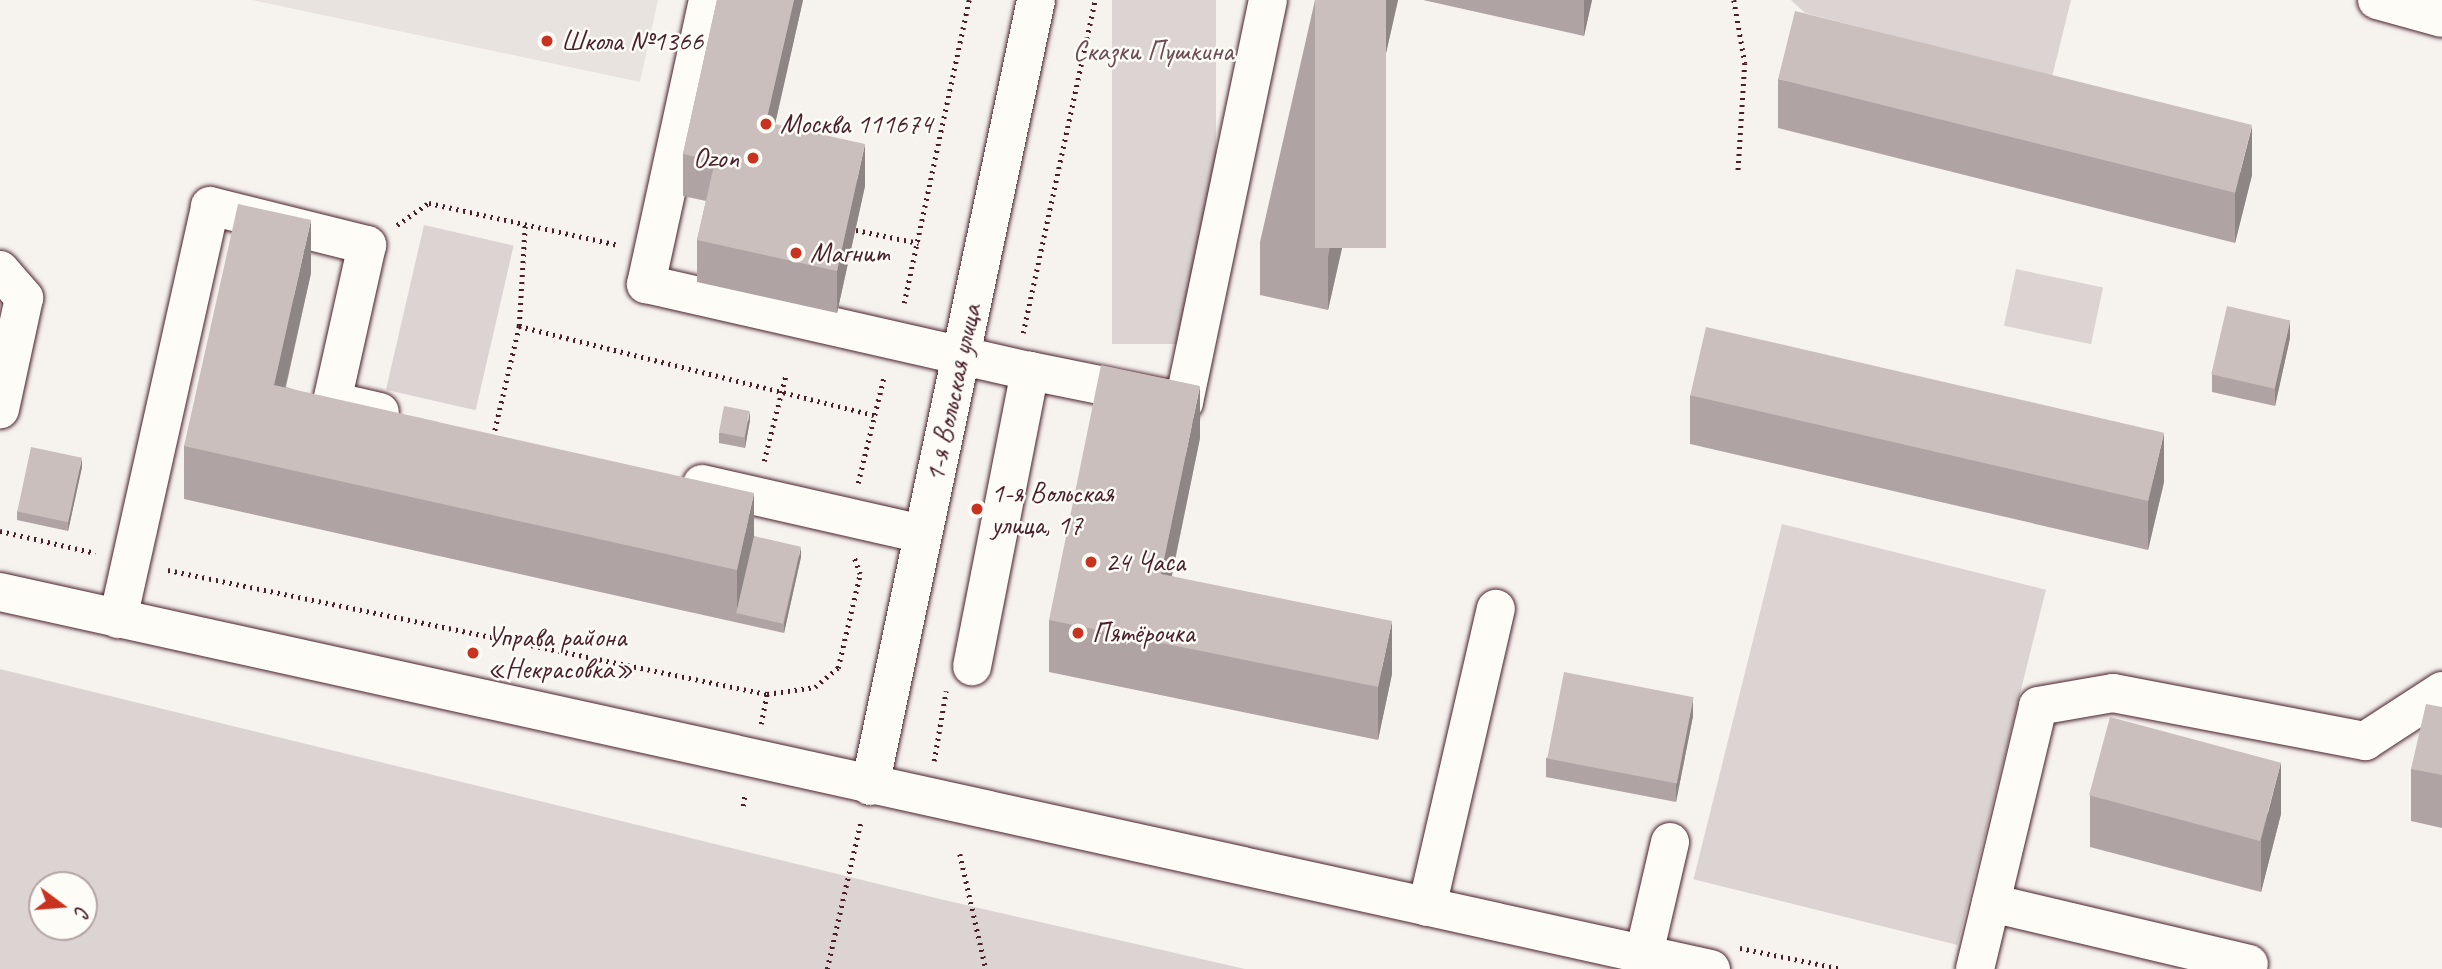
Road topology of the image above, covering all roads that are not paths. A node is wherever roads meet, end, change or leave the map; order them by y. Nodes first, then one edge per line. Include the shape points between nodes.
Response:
1 (708, 0) edge
2 (1036, 0) edge
3 (1268, 0) edge
4 (2377, 0) edge
5 (2442, 18) edge
6 (0, 270) edge
7 (960, 356) junction
8 (1030, 371) junction
9 (0, 409) edge
10 (412, 419) edge
11 (664, 476) edge
12 (922, 534) junction
13 (0, 593) edge
14 (1496, 609) dead end
15 (118, 619) junction
16 (972, 666) dead end
17 (2442, 691) edge
18 (870, 786) junction
19 (1670, 842) dead end
20 (1991, 903) junction
21 (1427, 907) junction
22 (1644, 954) junction
23 (2249, 964) dead end
24 (1711, 969) edge
25 (1975, 969) edge

1 - 7 street via 646,284
2 - 7 street, 1-я Вольская улица
3 - 8 street via 1184,402
4 - 5 street
6 - 9 street via 24,298
7 - 8 street
7 - 12 street, 1-я Вольская улица
8 - 16 street
10 - 15 street via 332,401 367,245 210,206
11 - 12 street
12 - 18 street, 1-я Вольская улица
13 - 15 street
14 - 21 street
15 - 18 street
17 - 20 street via 2364,741 2113,693 2038,706
18 - 21 street
19 - 22 street
20 - 23 street
20 - 25 street
21 - 22 street
22 - 24 street

